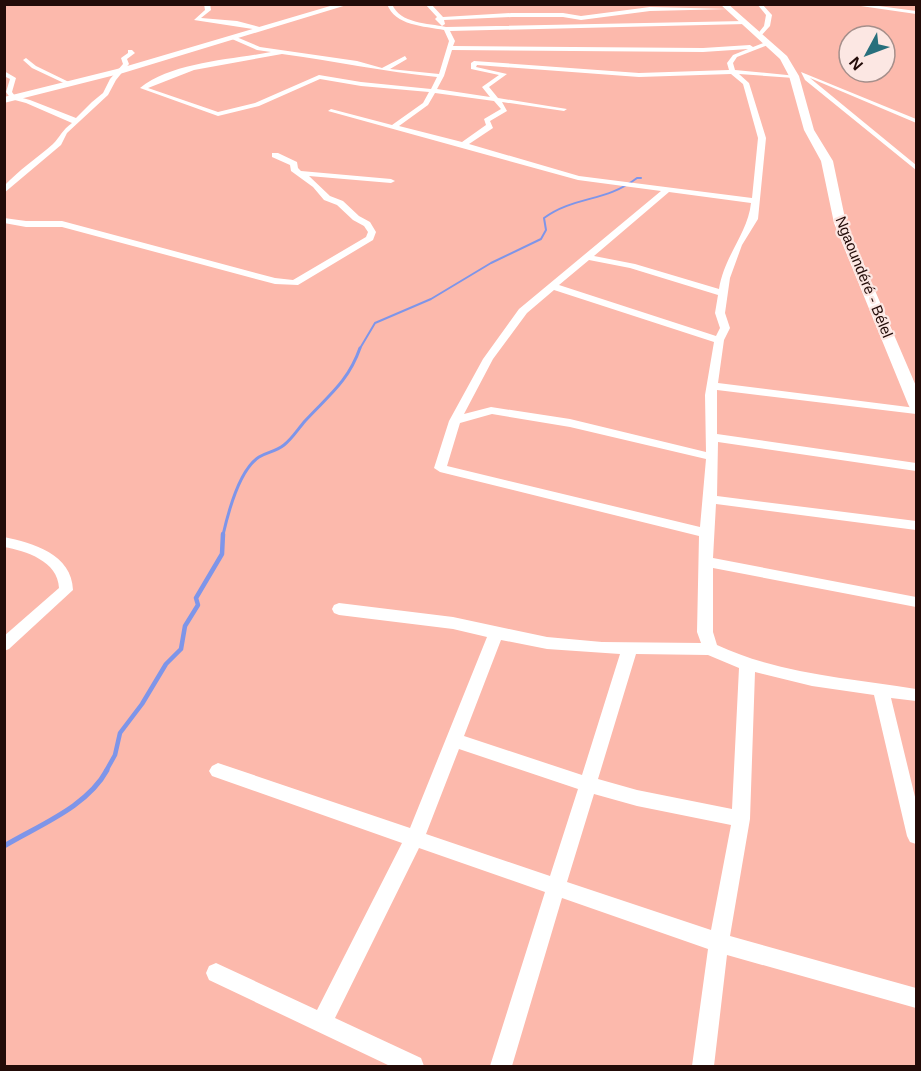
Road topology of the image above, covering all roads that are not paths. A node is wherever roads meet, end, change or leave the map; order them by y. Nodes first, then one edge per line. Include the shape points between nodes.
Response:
1 (207, 4) edge
2 (347, 4) edge
3 (389, 4) edge
4 (427, 4) edge
5 (699, 4) edge
6 (759, 4) edge
7 (849, 4) edge
8 (708, 9) junction
9 (916, 13) edge
10 (605, 14) junction
11 (729, 14) edge
12 (439, 19) junction
13 (260, 28) junction
14 (445, 28) junction
15 (234, 38) junction
16 (760, 39) junction
17 (450, 48) junction
18 (130, 51) dead end
19 (283, 52) junction
20 (405, 58) dead end
21 (26, 60) dead end
22 (383, 70) junction
23 (120, 71) junction
24 (732, 72) junction
25 (796, 72) junction
26 (4, 73) edge
27 (441, 76) junction
28 (70, 84) junction
29 (434, 91) junction
30 (9, 99) edge
31 (495, 99) junction
32 (564, 109) dead end
33 (331, 111) dead end
34 (916, 121) edge
35 (76, 123) junction
36 (393, 127) junction
37 (463, 145) junction
38 (275, 155) dead end
39 (907, 160) junction
40 (916, 161) edge
41 (916, 168) edge
42 (297, 172) junction
43 (391, 181) dead end
44 (667, 190) junction
45 (4, 191) edge
46 (756, 201) junction
47 (4, 220) edge
48 (585, 257) junction
49 (552, 286) junction
50 (723, 293) junction
51 (719, 340) junction
52 (712, 386) junction
53 (916, 404) edge
54 (916, 411) edge
55 (455, 422) junction
56 (711, 437) junction
57 (712, 456) junction
58 (916, 467) edge
59 (710, 499) junction
60 (916, 526) edge
61 (706, 532) junction
62 (4, 542) edge
63 (705, 562) junction
64 (916, 602) edge
65 (339, 609) dead end
66 (496, 633) junction
67 (4, 645) edge
68 (630, 648) junction
69 (710, 649) junction
70 (747, 664) junction
71 (881, 690) junction
72 (916, 695) edge
73 (454, 740) junction
74 (218, 771) dead end
75 (588, 785) junction
76 (741, 819) junction
77 (916, 836) edge
78 (414, 838) junction
79 (556, 887) junction
80 (719, 943) junction
81 (216, 973) dead end
82 (916, 998) edge
83 (321, 1023) junction
84 (413, 1066) edge
85 (501, 1066) edge
86 (703, 1066) edge

1 - 13 street via 208,10 196,19
2 - 13 main road
3 - 14 street via 391,12 406,21
4 - 12 street
5 - 8 street
6 - 16 street via 769,15
7 - 9 street
8 - 10 street
8 - 11 street
8 - 11 street
10 - 11 street
10 - 12 street via 581,18 512,15
11 - 14 street
11 - 16 main road, Ngaoundéré - Bélel
12 - 14 street
13 - 15 main road
14 - 17 street via 452,41
15 - 19 street via 259,49
15 - 23 main road
16 - 17 street via 703,50
16 - 24 street via 735,56 730,63
16 - 25 main road, Ngaoundéré - Bélel
17 - 27 street
18 - 23 street
19 - 22 street
19 - 29 street via 187,70 143,88 218,114 256,105 319,77
20 - 22 street
21 - 28 street
22 - 27 street
23 - 28 main road
23 - 35 street via 106,94
24 - 25 street
24 - 31 street via 639,75 474,63 473,68 504,74 485,87
24 - 46 street via 746,83 762,138
25 - 34 street
25 - 39 street
25 - 53 main road, Ngaoundéré - Bélel via 809,130 827,161 840,224
26 - 30 street via 13,78
27 - 29 street
28 - 30 main road
29 - 31 street
29 - 36 street via 426,104
30 - 35 street via 21,99
31 - 32 street
31 - 37 street via 504,110 486,120 490,126
33 - 36 street
35 - 45 street
36 - 37 street
37 - 44 street via 578,178
38 - 42 street via 294,164
39 - 40 street
39 - 41 street
42 - 43 street
42 - 47 street via 327,198 340,202 372,232 370,238 295,283 62,224
44 - 46 street
44 - 48 street
46 - 50 street via 754,219 738,245
48 - 49 street
48 - 50 street via 632,266
49 - 51 street
49 - 55 street via 523,311 488,359
50 - 51 street via 720,313 725,328
51 - 52 street
52 - 54 street
52 - 56 street
55 - 57 street via 490,410 570,423
55 - 61 street via 440,468
56 - 57 street
56 - 58 street
57 - 59 street
59 - 60 street
59 - 61 street
61 - 63 street
62 - 67 street via 33,549 54,564 67,582 66,590
63 - 64 street
63 - 69 street via 705,632
65 - 66 street via 453,623
66 - 68 street via 547,643
66 - 73 street
68 - 69 street
68 - 75 street
69 - 70 street
70 - 71 street via 812,680
70 - 76 street
71 - 72 street
71 - 77 street
73 - 75 street
73 - 78 street
74 - 78 street
75 - 76 street
75 - 79 street
76 - 80 street
78 - 79 street
78 - 83 street
79 - 80 street
79 - 85 street
80 - 82 street
80 - 86 street
81 - 83 street
83 - 84 street

